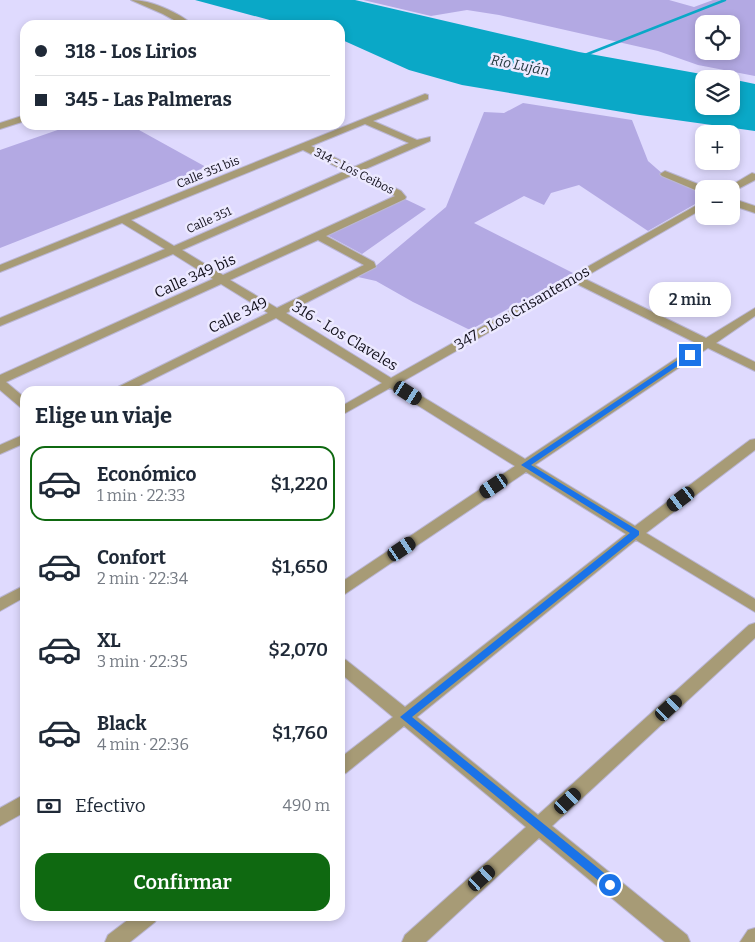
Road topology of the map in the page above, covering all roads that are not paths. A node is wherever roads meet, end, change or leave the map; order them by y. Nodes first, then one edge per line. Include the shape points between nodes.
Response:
1 (135, 0) edge
2 (180, 20) edge
3 (425, 98) dead end
4 (20, 120) edge
5 (367, 122) junction
6 (0, 126) edge
7 (305, 147) junction
8 (353, 171) junction
9 (665, 174) dead end
10 (754, 176) edge
11 (740, 184) edge
12 (695, 186) edge
13 (401, 197) joint
14 (740, 204) edge
15 (695, 209) edge
16 (755, 210) edge
17 (123, 219) junction
18 (318, 236) junction
19 (173, 250) junction
20 (0, 269) edge
21 (574, 278) junction
22 (222, 280) junction
23 (755, 311) edge
24 (277, 314) junction
25 (0, 322) edge
26 (707, 344) junction
27 (755, 367) edge
28 (0, 380) edge
29 (391, 383) junction
30 (0, 384) edge
31 (130, 386) edge
32 (20, 400) edge
33 (345, 409) edge
34 (20, 440) edge
35 (755, 443) edge
36 (0, 450) edge
37 (526, 465) junction
38 (636, 533) junction
39 (345, 587) edge
40 (20, 593) edge
41 (0, 604) edge
42 (755, 606) edge
43 (755, 629) edge
44 (345, 668) edge
45 (405, 717) junction
46 (345, 764) edge
47 (20, 805) edge
48 (0, 818) edge
49 (539, 828) junction
50 (142, 921) edge
51 (755, 937) edge
52 (115, 942) edge
53 (412, 942) edge
54 (680, 942) edge
55 (750, 942) edge

1 - 2 street
3 - 5 street, Calle 351 bis
4 - 6 street
5 - 7 street, Calle 351 bis
5 - 8 street, Calle 351 via 422,141
7 - 8 street, 314 - Los Ceibos
7 - 17 street, Calle 351 bis
8 - 13 street, 314 - Los Ceibos
8 - 19 street, Calle 351
9 - 12 street
10 - 11 street
13 - 18 street, Calle 349 bis
14 - 16 street
15 - 21 street, 347 - Los Crisantemos
17 - 19 street, 316 - Los Claveles
17 - 20 street, Calle 351 bis
18 - 22 street, Calle 349 bis
18 - 24 street, Calle 349 via 370,264 370,267
19 - 22 street, 316 - Los Claveles
19 - 25 street, Calle 351
21 - 26 street
21 - 29 street, 347 - Los Crisantemos
22 - 24 street, 316 - Los Claveles
22 - 28 street, Calle 349 bis
23 - 26 street
24 - 29 street, 316 - Los Claveles
24 - 31 street, Calle 349
26 - 27 street
26 - 37 street
29 - 33 street, 347 - Los Crisantemos
29 - 37 street, 316 - Los Claveles
30 - 32 street
34 - 36 street
35 - 38 street
37 - 38 street, 316 - Los Claveles
37 - 39 street
38 - 42 street, 316 - Los Claveles
38 - 45 street
40 - 41 street
43 - 49 street
44 - 45 street
45 - 46 street
45 - 49 street
47 - 48 street
49 - 53 street
49 - 54 street
50 - 52 street
51 - 55 street

